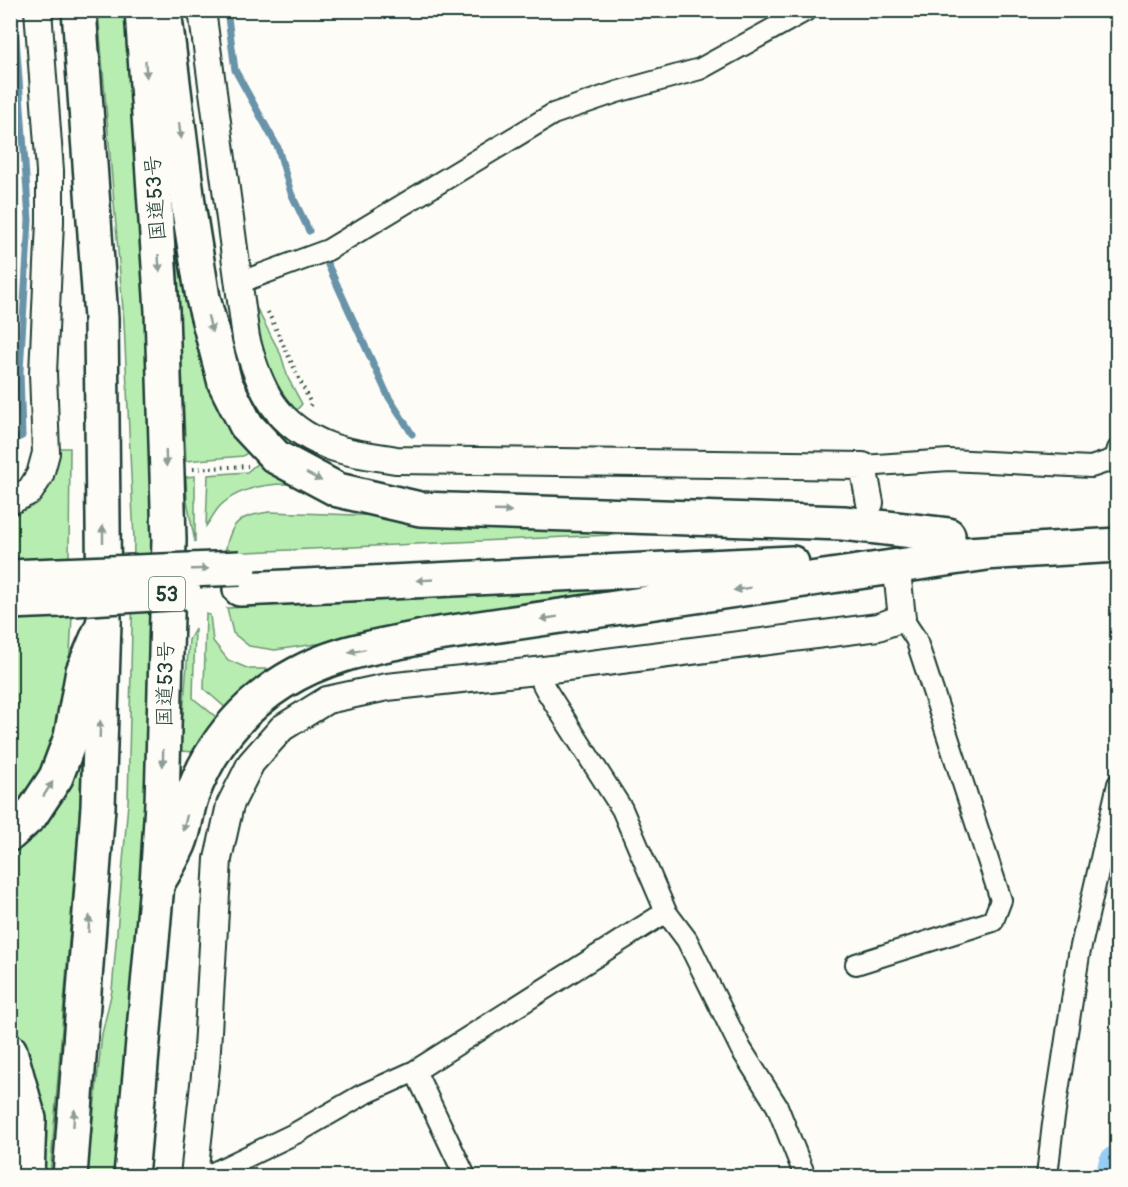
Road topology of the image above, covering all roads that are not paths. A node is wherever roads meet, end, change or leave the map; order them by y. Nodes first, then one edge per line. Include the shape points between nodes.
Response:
1 (39, 10) edge
2 (79, 10) edge
3 (142, 10) edge
4 (164, 10) edge
5 (202, 10) edge
6 (807, 10) edge
7 (238, 283) junction
8 (1117, 457) edge
9 (863, 466) junction
10 (10, 501) edge
11 (870, 503) dead end
12 (1118, 524) edge
13 (948, 535) junction
14 (1118, 544) edge
15 (987, 553) junction
16 (10, 577) edge
17 (240, 578) junction
18 (898, 581) dead end
19 (58, 587) junction
20 (10, 603) edge
21 (902, 618) junction
22 (104, 622) junction
23 (536, 671) junction
24 (1118, 784) edge
25 (10, 834) edge
26 (158, 884) junction
27 (666, 912) junction
28 (856, 964) dead end
29 (10, 1051) edge
30 (415, 1071) junction
31 (27, 1176) edge
32 (69, 1176) edge
33 (131, 1176) edge
34 (194, 1176) edge
35 (207, 1176) edge
36 (465, 1176) edge
37 (805, 1176) edge
38 (1047, 1176) edge

1 - 10 street via 50,171 43,373 46,453 40,475 30,491
22 -> 2 highway via 101,318
3 -> 26 highway, 国道53号 / 53 via 162,311 169,540
4 -> 13 highway via 203,298 225,383 246,425 276,457 338,490 420,508 843,523
5 - 7 street
6 - 7 street via 700,69 553,114 328,250
7 - 9 street via 255,372 271,405 297,429 329,447 396,460
8 - 9 street via 1091,467 949,460
9 - 11 street
12 - 13 highway
13 - 17 highway
14 - 15 highway
15 -> 17 highway
15 -> 26 highway via 432,636 344,654 301,670 265,693 238,717 212,754 191,796 180,843
16 - 19 highway
17 - 19 highway, bridge
18 - 21 street
19 - 20 highway
21 - 23 street via 878,627
21 - 28 street via 916,639 1001,900 993,921
25 -> 22 highway via 31,815 56,777 71,737 83,671
32 -> 22 highway via 98,807
23 - 27 street via 622,809
23 - 34 street via 387,687 327,700 282,728 251,763 230,805 218,859 206,1066
24 - 38 street via 1079,954
26 - 33 highway, 国道53号 / 53
27 - 30 street
27 - 37 street via 687,940 741,1048 777,1107
29 - 31 highway via 29,1119
30 - 35 street
30 - 36 street

